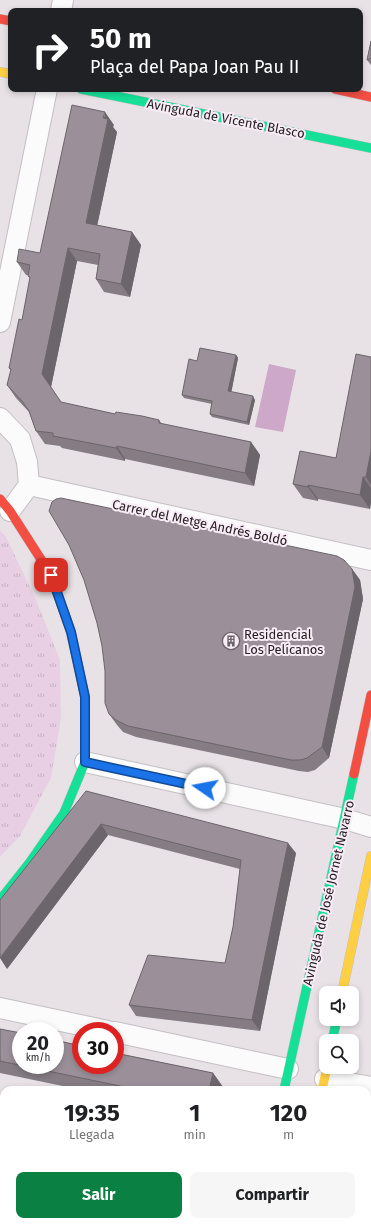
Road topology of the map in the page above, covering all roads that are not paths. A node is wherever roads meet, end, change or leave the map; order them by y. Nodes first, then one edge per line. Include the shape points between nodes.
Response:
1 (46, 92) edge
2 (96, 92) edge
3 (348, 92) edge
4 (371, 97) edge
5 (371, 148) edge
6 (0, 322) edge
7 (0, 418) edge
8 (29, 485) junction
9 (5, 505) edge
10 (371, 560) edge
11 (371, 695) edge
12 (85, 762) junction
13 (345, 819) junction
14 (371, 827) edge
15 (371, 856) edge
16 (0, 900) edge
17 (343, 986) edge
18 (0, 1008) edge
19 (72, 1023) edge
20 (124, 1034) edge
21 (288, 1070) junction
22 (325, 1079) edge
23 (285, 1086) edge
24 (365, 1086) edge

1 - 6 street
2 - 5 street, Avinguda de Vicente Blasco
3 - 4 street
7 - 8 street via 20,439 27,462
8 - 9 street
8 - 10 street, Carrer del Metge Andrés Boldó
9 - 12 street via 51,575 71,632 85,697
11 - 13 street, Avinguda de José Jornet Navarro
12 - 13 street
12 - 16 street via 64,813
13 - 14 street
13 - 21 street, Avinguda de José Jornet Navarro
15 - 17 street
18 - 19 street
20 - 21 street
21 - 23 street, Avinguda de José Jornet Navarro
22 - 24 street

